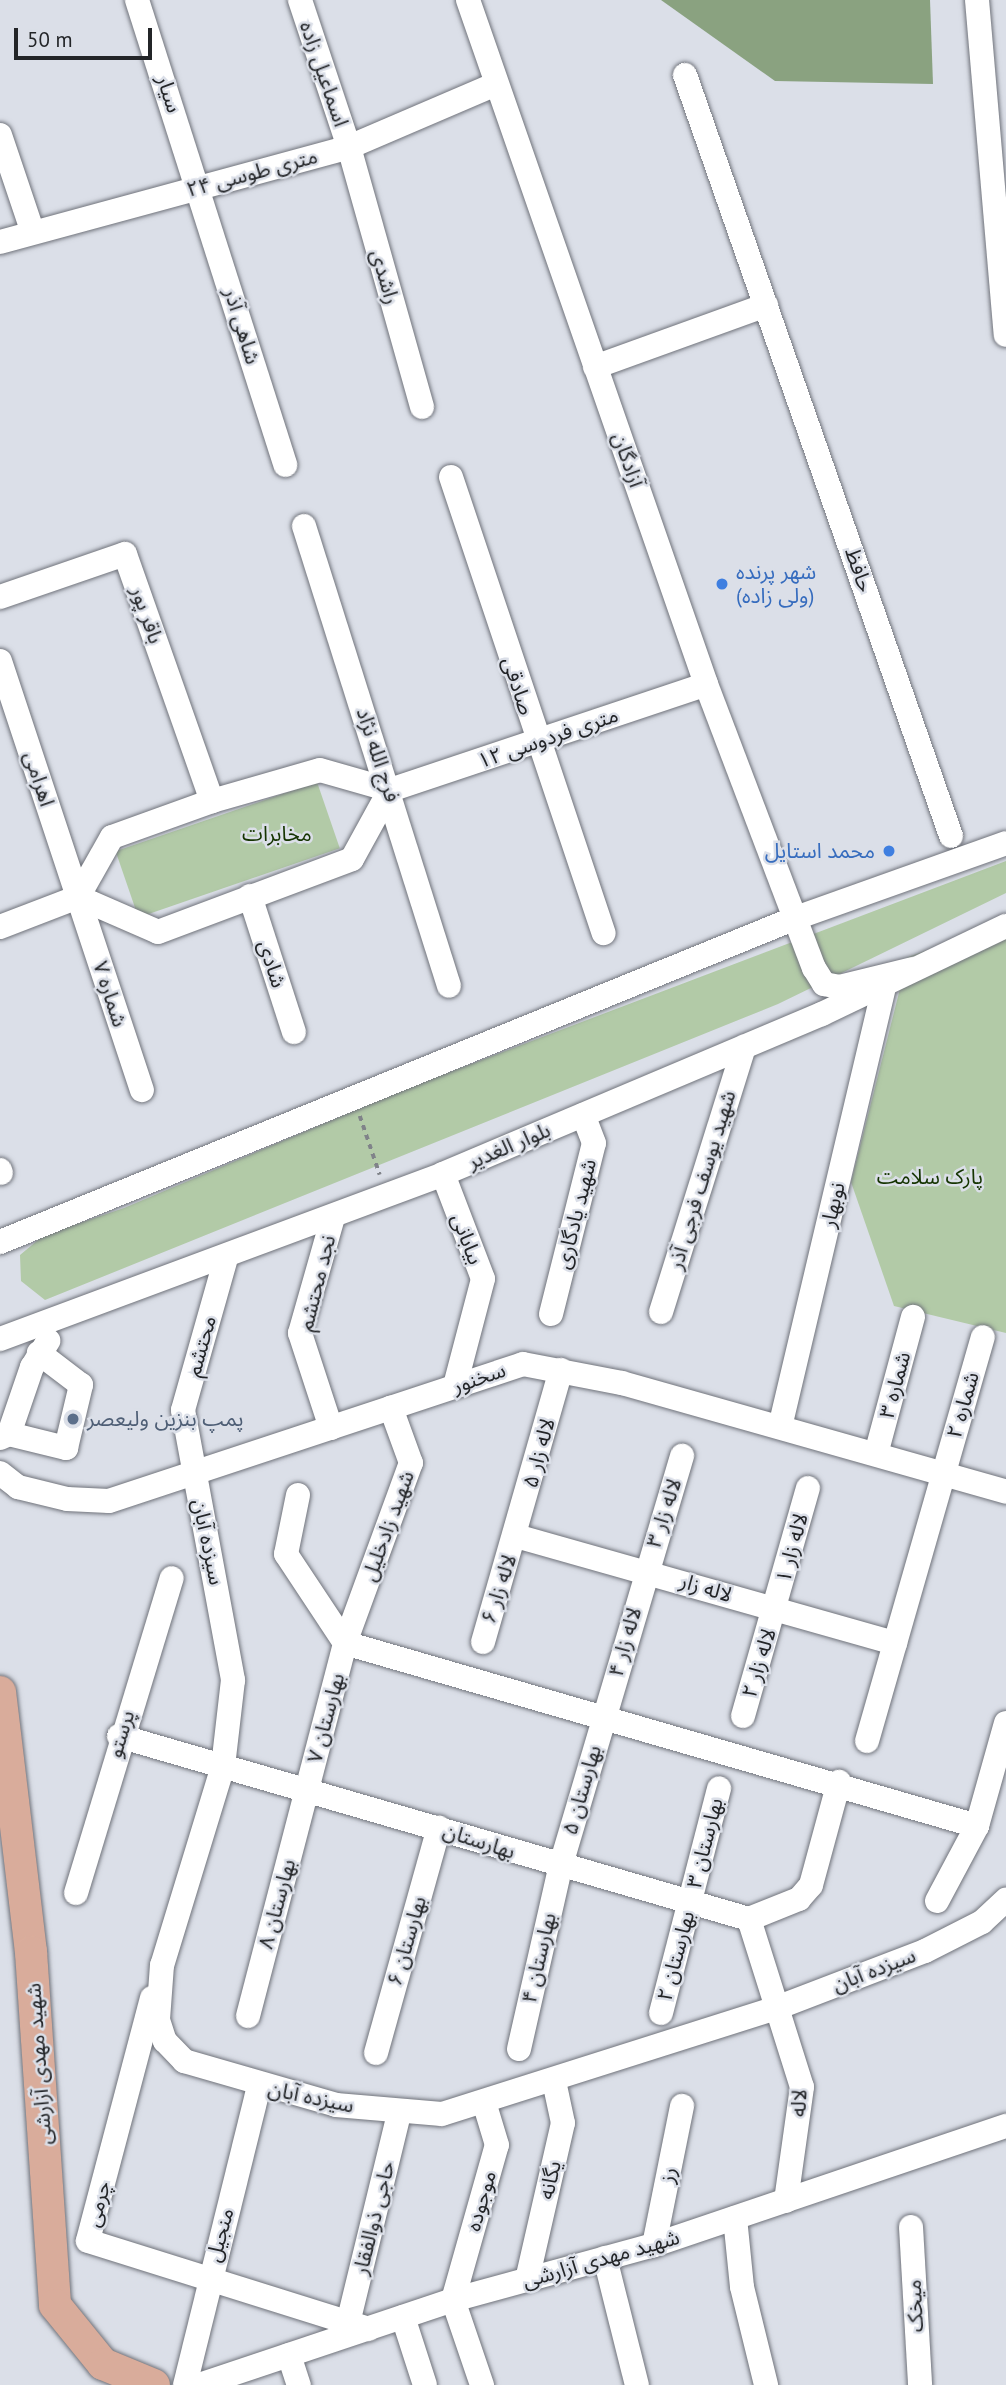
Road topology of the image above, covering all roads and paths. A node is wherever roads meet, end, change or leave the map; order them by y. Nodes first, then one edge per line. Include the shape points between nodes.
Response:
1 (137, 0) edge
2 (300, 0) edge
3 (467, 0) edge
4 (977, 0) edge
5 (685, 75) dead end
6 (496, 84) junction
7 (0, 135) edge
8 (349, 147) junction
9 (200, 187) junction
10 (32, 230) junction
11 (0, 242) edge
12 (766, 305) junction
13 (1006, 335) edge
14 (595, 367) junction
15 (422, 407) dead end
16 (285, 465) dead end
17 (451, 477) dead end
18 (304, 526) dead end
19 (0, 597) edge
20 (0, 661) edge
21 (706, 684) junction
22 (537, 743) junction
23 (390, 790) junction
24 (212, 801) junction
25 (951, 836) dead end
26 (1006, 843) edge
27 (250, 896) junction
28 (78, 897) junction
29 (793, 919) junction
30 (1006, 926) edge
31 (0, 927) edge
32 (604, 933) dead end
33 (913, 969) junction
34 (885, 984) junction
35 (449, 986) dead end
36 (294, 1032) dead end
37 (744, 1047) junction
38 (142, 1090) dead end
39 (354, 1098) junction
40 (583, 1115) junction
41 (443, 1174) junction
42 (386, 1196) junction
43 (333, 1217) junction
44 (0, 1242) edge
45 (226, 1258) junction
46 (661, 1312) dead end
47 (551, 1314) dead end
48 (913, 1317) dead end
49 (65, 1318) junction
50 (983, 1337) dead end
51 (0, 1339) edge
52 (39, 1353) junction
53 (561, 1370) junction
54 (455, 1387) junction
55 (391, 1408) junction
56 (780, 1427) junction
57 (331, 1428) junction
58 (4, 1436) edge
59 (876, 1454) junction
60 (682, 1456) dead end
61 (944, 1473) junction
62 (0, 1474) edge
63 (194, 1476) junction
64 (808, 1488) dead end
65 (1006, 1492) edge
66 (298, 1495) dead end
67 (516, 1536) junction
68 (645, 1570) junction
69 (172, 1578) dead end
70 (775, 1609) junction
71 (482, 1642) dead end
72 (345, 1643) junction
73 (895, 1643) junction
74 (0, 1692) edge
75 (604, 1713) junction
76 (743, 1716) dead end
77 (1006, 1723) edge
78 (120, 1736) junction
79 (867, 1741) dead end
80 (223, 1766) junction
81 (839, 1782) junction
82 (719, 1788) dead end
83 (307, 1792) junction
84 (977, 1826) junction
85 (439, 1828) junction
86 (560, 1868) junction
87 (76, 1893) dead end
88 (691, 1898) junction
89 (1006, 1900) edge
90 (937, 1901) dead end
91 (749, 1919) junction
92 (162, 1965) junction
93 (779, 2007) junction
94 (661, 2013) dead end
95 (248, 2016) dead end
96 (519, 2049) dead end
97 (376, 2053) dead end
98 (554, 2081) junction
99 (259, 2086) junction
100 (484, 2102) junction
101 (682, 2106) dead end
102 (399, 2114) junction
103 (1005, 2123) edge
104 (786, 2201) junction
105 (735, 2218) junction
106 (911, 2227) dead end
107 (654, 2245) junction
108 (605, 2258) junction
109 (208, 2278) junction
110 (527, 2280) junction
111 (453, 2300) junction
112 (403, 2317) junction
113 (358, 2326) junction
114 (289, 2355) junction
115 (154, 2385) edge
116 (185, 2385) edge
117 (199, 2385) edge
118 (299, 2385) edge
119 (425, 2385) edge
120 (482, 2385) edge
121 (637, 2385) edge
122 (766, 2385) edge
123 (920, 2385) edge

1 - 9 street, سیار
2 - 8 street, اسماعیل زاده
3 - 6 street, آزادگان
4 - 13 street
5 - 12 street, حافظ
6 - 8 street, ۲۴ متری طوسی
6 - 14 street, آزادگان
7 - 10 street
8 - 9 street, ۲۴ متری طوسی
8 - 15 street, راشدی
9 - 10 street, ۲۴ متری طوسی
9 - 16 street, شاهی آذر
10 - 11 street, ۲۴ متری طوسی
12 - 14 street
12 - 25 street, حافظ
14 - 21 street, آزادگان
17 - 22 street, صادقی
18 - 23 street, فرج الله نژاد
19 - 24 street, باقر پور via 125,554
20 - 28 street, اهرامی
21 - 22 street, ۱۲ متری فردوسی
21 - 29 street, آزادگان
22 - 23 street, ۱۲ متری فردوسی
22 - 32 street, صادقی
23 - 24 street via 320,770
23 - 27 street via 352,859
23 - 35 street, فرج الله نژاد
24 - 28 street via 113,838
26 - 29 street
27 - 28 street via 158,932
27 - 36 street, شادی
28 - 31 street
28 - 38 street, شماره ۷
29 - 33 street, آزادگان via 828,986
29 - 39 street
30 - 33 street, بلوار الغدیر
33 - 34 street, بلوار الغدیر
34 - 37 street, بلوار الغدیر
34 - 56 street, نوبهار
37 - 40 street, بلوار الغدیر
37 - 46 street, شهید یوسف فرجی آذر
39 - 42 path
39 - 44 street
40 - 41 street, بلوار الغدیر
40 - 47 street, شهید یادگاری via 594,1143
41 - 42 street, بلوار الغدیر
41 - 54 street, بیابانی via 482,1279
42 - 43 street, بلوار الغدیر
43 - 45 street, بلوار الغدیر
43 - 57 street, نجد محتشم via 300,1333
45 - 49 street, بلوار الغدیر
45 - 63 street, محتشم via 183,1410
48 - 59 street, شماره ۳
49 - 51 street, بلوار الغدیر
49 - 52 street
50 - 61 street, شماره ۲
52 - 58 street
52 - 58 street via 81,1385 66,1448
53 - 54 street, سخنور via 523,1364
53 - 56 street, سخنور
53 - 67 street, لاله زار ۵
54 - 55 street, سخنور
55 - 57 street, سخنور
55 - 72 street, شهید زادخلیل via 411,1464
56 - 59 street, سخنور
57 - 63 street, سخنور
59 - 61 street, سخنور
60 - 68 street, لاله زار ۳
61 - 65 street, سخنور
61 - 73 street, شماره ۲
62 - 63 street, سخنور via 18,1487 54,1496 109,1501
63 - 80 street, سیزده آبان via 233,1680
64 - 70 street, لاله زار ۱
66 - 72 street via 286,1554
67 - 68 street, لاله زار
67 - 71 street, لاله زار ۶
68 - 70 street, لاله زار
68 - 75 street, لاله زار ۴
69 - 78 street, پرستو
70 - 73 street, لاله زار
70 - 76 street, لاله زار ۲
72 - 75 street
72 - 83 street, بهارستان ۷
73 - 79 street, شماره ۲
74 - 115 main road, شهید مهدی آزارشی via 31,1952 55,2305 103,2364
75 - 81 street
75 - 86 street, بهارستان ۵
77 - 84 street
78 - 80 street, بهارستان
78 - 87 street, پرستو
80 - 83 street, بهارستان
80 - 92 street, سیزده آبان
81 - 84 street
81 - 91 street via 811,1885 799,1899
82 - 88 street, بهارستان ۳
83 - 85 street, بهارستان
83 - 95 street, بهارستان ۸
84 - 90 street
85 - 86 street, بهارستان
85 - 97 street, بهارستان ۶
86 - 88 street, بهارستان
86 - 96 street, بهارستان ۴
88 - 91 street, بهارستان
88 - 94 street, بهارستان ۲
89 - 93 street, سیزده آبان via 982,1922 925,1951
91 - 93 street
92 - 99 street, سیزده آبان via 158,2021 165,2041 184,2061
92 - 109 street, چرمی via 88,2241
93 - 98 street, سیزده آبان
93 - 104 street, لاله via 802,2087
98 - 100 street, سیزده آبان
98 - 110 street, یگانه via 563,2123
99 - 102 street, سیزده آبان
99 - 109 street, منجیل
100 - 102 street, سیزده آبان via 442,2114
100 - 111 street, موجوده via 497,2145
101 - 107 street, رز
102 - 113 street, حاجی ذوالفقار
103 - 104 street, شهید مهدی آزارشی
104 - 105 street, شهید مهدی آزارشی
105 - 107 street, شهید مهدی آزارشی
105 - 122 street via 742,2287
106 - 123 street, میخک
107 - 108 street, شهید مهدی آزارشی
108 - 110 street, شهید مهدی آزارشی
108 - 121 street
109 - 113 street, چرمی
109 - 116 street, منجیل
110 - 111 street, شهید مهدی آزارشی
111 - 112 street, شهید مهدی آزارشی
111 - 120 street
112 - 113 street, شهید مهدی آزارشی
112 - 119 street
113 - 114 street, شهید مهدی آزارشی
114 - 117 street, شهید مهدی آزارشی
114 - 118 street

